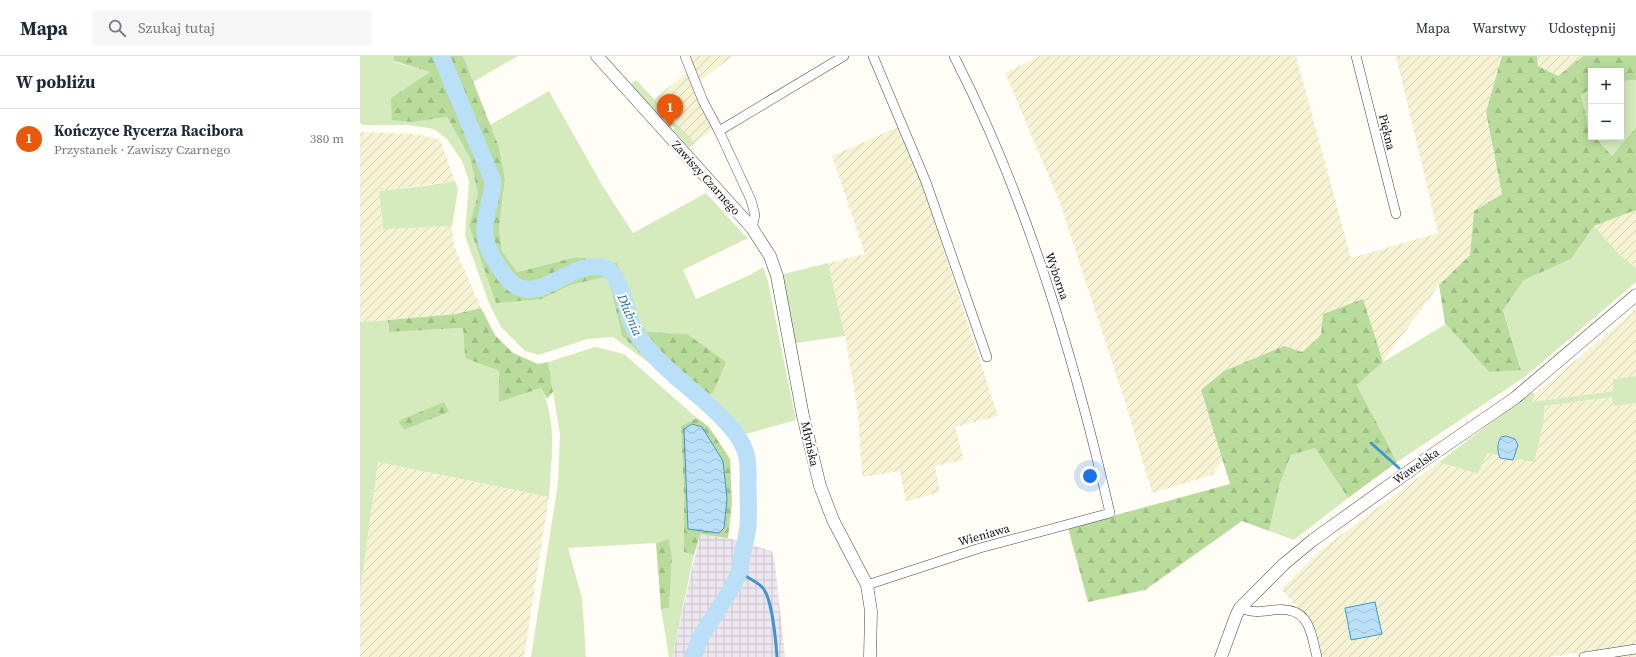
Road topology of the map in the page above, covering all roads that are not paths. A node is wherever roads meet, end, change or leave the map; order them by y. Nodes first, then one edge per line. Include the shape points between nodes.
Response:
1 (597, 56) edge
2 (685, 56) edge
3 (844, 56) edge
4 (873, 56) edge
5 (954, 56) edge
6 (1356, 56) edge
7 (720, 131) junction
8 (1396, 214) dead end
9 (752, 228) junction
10 (1636, 295) edge
11 (987, 356) dead end
12 (1110, 513) joint
13 (867, 585) junction
14 (1240, 608) junction
15 (1636, 649) edge
16 (870, 657) edge
17 (1220, 657) edge
18 (1317, 657) edge
19 (1584, 657) edge

1 - 9 street, Zawiszy Czarnego
2 - 7 street via 703,101
3 - 7 street
4 - 11 street via 926,182
5 - 12 street, Wyborna via 1003,165 1042,268 1071,357
6 - 8 street, Piękna
7 - 9 street via 754,208
9 - 13 street, Młyńska via 770,256 777,276 803,416 822,493
10 - 14 street, Wawelska via 1515,398 1312,540
12 - 13 street, Wieniawa via 980,548
13 - 16 street, Młyńska via 871,611
14 - 17 street, Wawelska
14 - 18 street via 1252,613 1289,610 1300,614 1310,630
15 - 19 street

